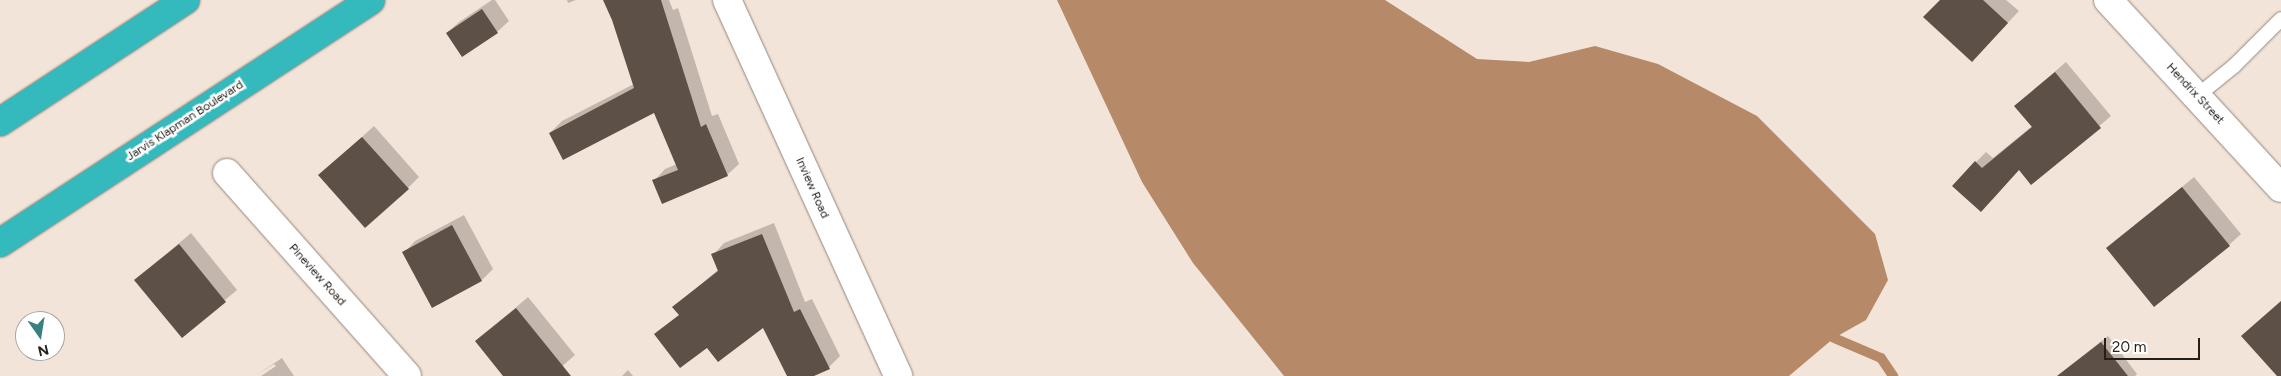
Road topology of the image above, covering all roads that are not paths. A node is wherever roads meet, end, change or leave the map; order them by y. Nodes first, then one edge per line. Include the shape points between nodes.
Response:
1 (186, 0) edge
2 (371, 0) edge
3 (726, 0) edge
4 (2108, 0) edge
5 (2281, 19) edge
6 (2197, 96) junction
7 (0, 122) edge
8 (227, 173) dead end
9 (2281, 188) edge
10 (0, 243) edge
11 (407, 376) edge
12 (898, 376) edge

1 - 7 highway
2 - 10 highway, Jarvis Klapman Boulevard
3 - 12 street, Inview Road
4 - 6 street, Hendrix Street
5 - 6 lane via 2234,66
6 - 9 street, Hendrix Street
8 - 11 street, Pineview Road

